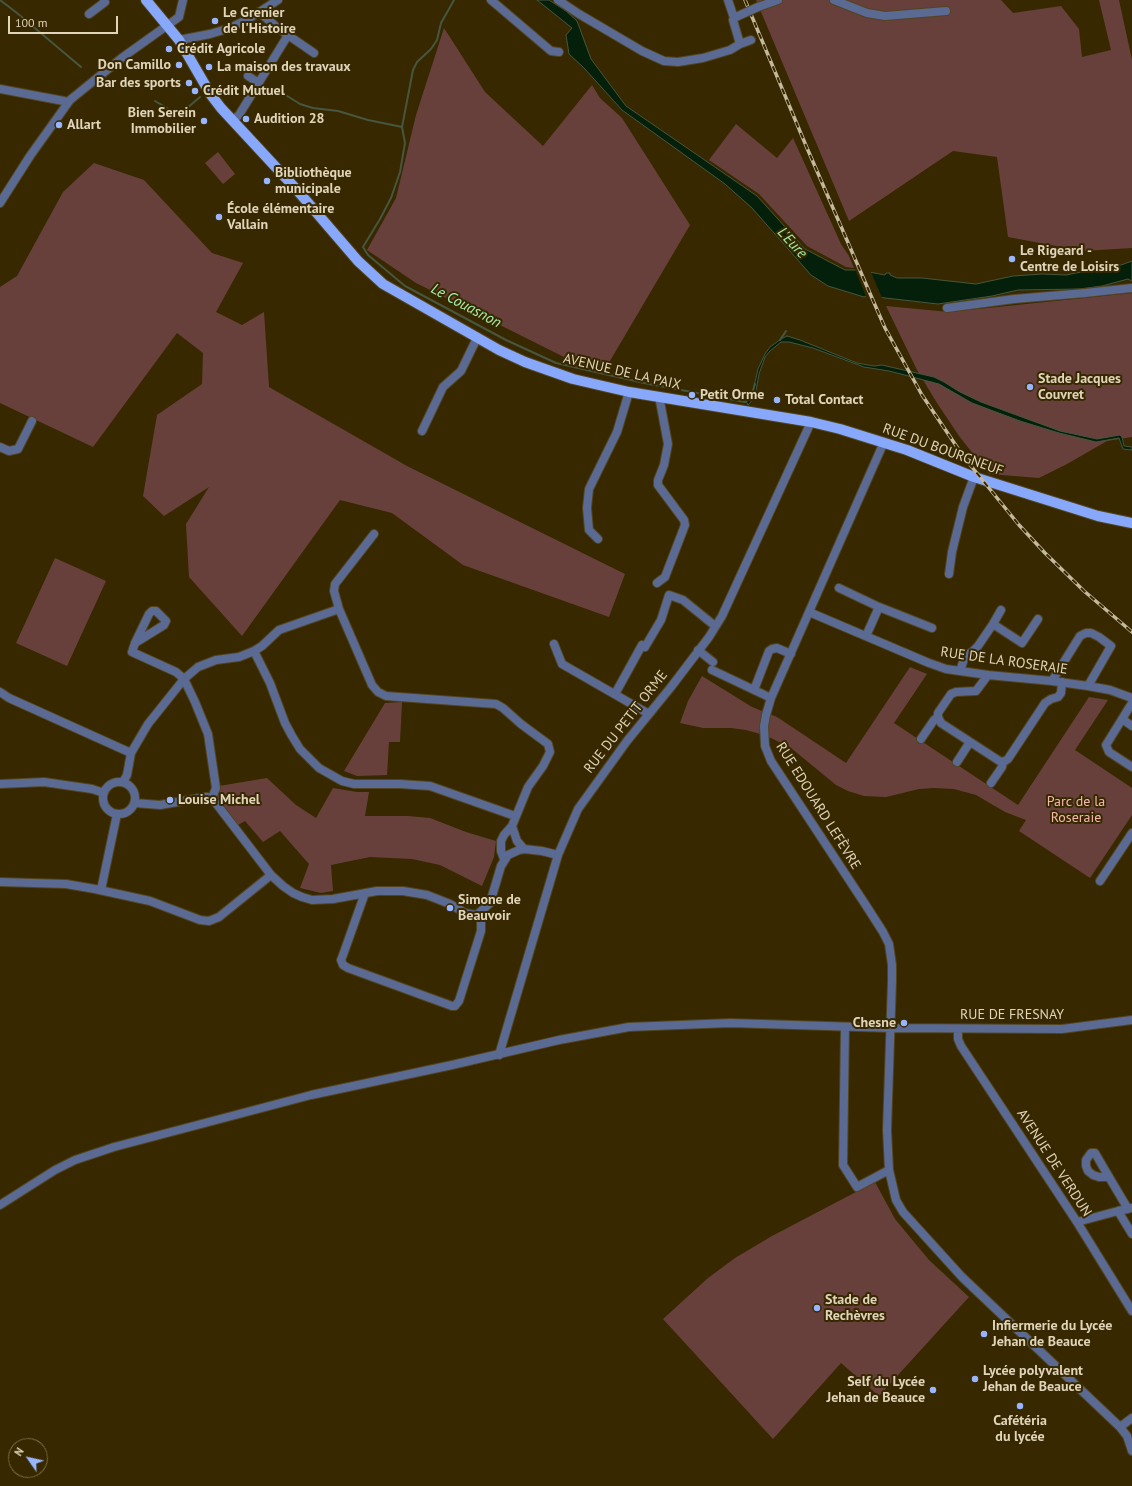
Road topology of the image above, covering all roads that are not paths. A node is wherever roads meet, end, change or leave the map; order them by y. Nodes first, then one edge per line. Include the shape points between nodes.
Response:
1 (104, 0) edge
2 (146, 0) edge
3 (183, 0) edge
4 (278, 0) edge
5 (491, 0) edge
6 (558, 0) edge
7 (728, 0) edge
8 (778, 0) edge
9 (834, 0) edge
10 (946, 11) dead end
11 (260, 12) junction
12 (89, 14) dead end
13 (736, 17) junction
14 (167, 25) junction
15 (288, 35) junction
16 (179, 40) junction
17 (751, 40) dead end
18 (740, 44) junction
19 (559, 52) dead end
20 (314, 53) dead end
21 (248, 76) dead end
22 (258, 83) junction
23 (0, 90) edge
24 (67, 103) junction
25 (232, 121) junction
26 (1, 200) edge
27 (1132, 288) edge
28 (947, 308) dead end
29 (477, 338) junction
30 (629, 392) junction
31 (659, 396) junction
32 (743, 411) joint
33 (32, 421) dead end
34 (811, 422) junction
35 (422, 431) dead end
36 (884, 442) junction
37 (0, 448) edge
38 (974, 477) junction
39 (1132, 523) edge
40 (374, 534) dead end
41 (598, 539) dead end
42 (949, 574) dead end
43 (657, 583) dead end
44 (839, 588) dead end
45 (879, 606) junction
46 (339, 609) junction
47 (1001, 610) dead end
48 (809, 612) junction
49 (1038, 619) dead end
50 (993, 624) junction
51 (716, 626) junction
52 (932, 628) dead end
53 (866, 636) junction
54 (136, 643) dead end
55 (554, 644) dead end
56 (698, 650) junction
57 (254, 651) junction
58 (791, 654) junction
59 (960, 670) junction
60 (988, 675) junction
61 (184, 679) junction
62 (1052, 681) junction
63 (1062, 682) junction
64 (1088, 686) junction
65 (754, 690) junction
66 (0, 692) edge
67 (615, 694) junction
68 (771, 698) junction
69 (1132, 698) edge
70 (1132, 703) edge
71 (649, 714) junction
72 (938, 717) junction
73 (1122, 719) junction
74 (1132, 726) edge
75 (921, 740) dead end
76 (970, 742) junction
77 (131, 753) junction
78 (957, 762) dead end
79 (1003, 762) junction
80 (1132, 767) edge
81 (123, 782) junction
82 (992, 783) dead end
83 (0, 784) edge
84 (104, 793) junction
85 (212, 798) junction
86 (134, 804) junction
87 (117, 814) junction
88 (515, 816) junction
89 (512, 826) junction
90 (1132, 833) edge
91 (524, 849) junction
92 (558, 855) junction
93 (504, 859) junction
94 (271, 875) junction
95 (1100, 881) dead end
96 (0, 882) edge
97 (101, 890) junction
98 (365, 893) junction
99 (478, 914) junction
100 (1132, 1020) edge
101 (845, 1027) junction
102 (892, 1028) junction
103 (958, 1029) junction
104 (499, 1055) junction
105 (889, 1170) junction
106 (1109, 1177) dead end
107 (0, 1205) edge
108 (1130, 1209) edge
109 (1118, 1211) junction
110 (1077, 1222) junction
111 (1132, 1234) edge
112 (1132, 1311) edge
113 (1132, 1418) edge
114 (1120, 1427) junction
115 (1131, 1445) edge

1 - 12 street via 105,2
2 - 14 main road, AVENUE DE LA PAIX
3 - 14 street via 179,17
4 - 11 street
5 - 19 street via 550,51
6 - 18 street via 642,51 664,61 678,62 703,58 730,50
7 - 13 street
8 - 13 street, bridge
9 - 10 street via 867,13 885,16
11 - 15 street
11 - 16 street via 230,28
13 - 18 street via 733,20
14 - 16 main road, AVENUE DE LA PAIX
14 - 24 street via 122,57
15 - 20 street
15 - 22 street
16 - 25 main road, AVENUE DE LA PAIX via 212,95
17 - 18 street
21 - 22 street
22 - 25 street
23 - 24 street
24 - 26 street
25 - 29 main road, AVENUE DE LA PAIX via 297,190 358,261 383,284
27 - 28 street
29 - 30 main road, AVENUE DE LA PAIX via 525,362 573,378
29 - 35 street via 461,371 443,387
30 - 31 main road, AVENUE DE LA PAIX
30 - 41 street via 617,432 589,489 589,530
31 - 32 main road, AVENUE DE LA PAIX
31 - 43 street via 668,444 658,485 685,525 666,577
32 - 34 main road, RUE DU BOURGNEUF
33 - 37 street via 18,449 9,452
34 - 36 main road, RUE DU BOURGNEUF
34 - 51 street, RUE DU PETIT ORME
36 - 38 main road, RUE DU BOURGNEUF
36 - 48 street, RUE EDOUARD LEFÈVRE
38 - 39 main road, RUE DU BOURGNEUF via 1098,516
38 - 42 street via 952,552
40 - 46 street via 335,584 334,591
44 - 45 street
45 - 52 street
45 - 53 street
46 - 57 street via 279,630
46 - 88 street via 372,685 378,692 398,698 496,704 548,744 550,752 528,787
47 - 50 street
48 - 53 street, RUE DE LA ROSERAIE
48 - 58 street, RUE EDOUARD LEFÈVRE
49 - 50 street via 1022,643
50 - 59 street via 978,646 965,656
51 - 56 street, RUE DU PETIT ORME
51 - 67 street via 683,600 669,595 660,620 645,647 642,645
53 - 59 street, RUE DE LA ROSERAIE via 929,663 946,669
54 - 61 street via 132,652 176,672
55 - 67 street via 562,664
56 - 65 street via 713,666
56 - 71 street, RUE DU PETIT ORME
57 - 61 street via 198,667
57 - 88 street via 292,736 300,749 319,768 342,781 354,784 430,786
58 - 65 street via 777,648 769,651
58 - 68 street, RUE EDOUARD LEFÈVRE
59 - 60 street, RUE DE LA ROSERAIE
60 - 62 street, RUE DE LA ROSERAIE
60 - 72 street via 976,691 951,694
61 - 77 street via 148,724
61 - 85 street via 208,734 216,788
62 - 63 street, RUE DE LA ROSERAIE
62 - 64 street via 1080,636 1091,633 1111,646
63 - 64 street, RUE DE LA ROSERAIE
63 - 79 street via 1061,693 1045,703 1008,759
64 - 69 street, RUE DE LA ROSERAIE
65 - 68 street
66 - 77 street
67 - 71 street
68 - 102 street, RUE EDOUARD LEFÈVRE via 763,739 771,761 889,944 892,965
70 - 73 street
71 - 92 street, RUE DU PETIT ORME via 602,774 578,810
72 - 75 street
72 - 76 street via 941,723
73 - 74 street
73 - 80 street via 1106,747 1109,752
76 - 78 street
76 - 79 street
77 - 81 street
79 - 82 street
81 - 84 street via 118,781 109,785
81 - 86 street via 135,793
83 - 84 street via 44,782 92,788
84 - 87 street via 104,804
85 - 86 street via 160,805
85 - 94 street
86 - 87 street via 128,812
87 - 97 street
88 - 89 street
89 - 91 street via 517,841
89 - 93 street via 501,841
90 - 95 street
91 - 92 street via 542,850
91 - 93 street via 513,852
92 - 104 street, RUE DU PETIT ORME
93 - 99 street via 490,903
94 - 97 street via 219,917 209,921 150,901
94 - 98 street via 293,893 312,900
96 - 97 street via 66,884
98 - 99 street via 391,890 418,893 470,915
98 - 99 street via 341,960 343,965 452,1006 459,1001 481,931
100 - 103 street, RUE DE FRESNAY via 1062,1029
101 - 102 street, RUE DE FRESNAY
101 - 104 street, RUE DE FRESNAY via 730,1023 629,1027 559,1040
101 - 105 street via 843,1165 857,1187
102 - 103 street, RUE DE FRESNAY
102 - 105 street, RUE EDOUARD LEFÈVRE via 887,1130
103 - 110 street, AVENUE DE VERDUN via 961,1046
104 - 107 street, RUE DE FRESNAY via 311,1095 114,1147 75,1160 55,1170
105 - 114 street, RUE EDOUARD LEFÈVRE via 896,1200 903,1212 962,1277
106 - 108 street
108 - 109 street
109 - 110 street
109 - 111 street
110 - 112 street, AVENUE DE VERDUN
113 - 114 street
114 - 115 street, RUE EDOUARD LEFÈVRE

